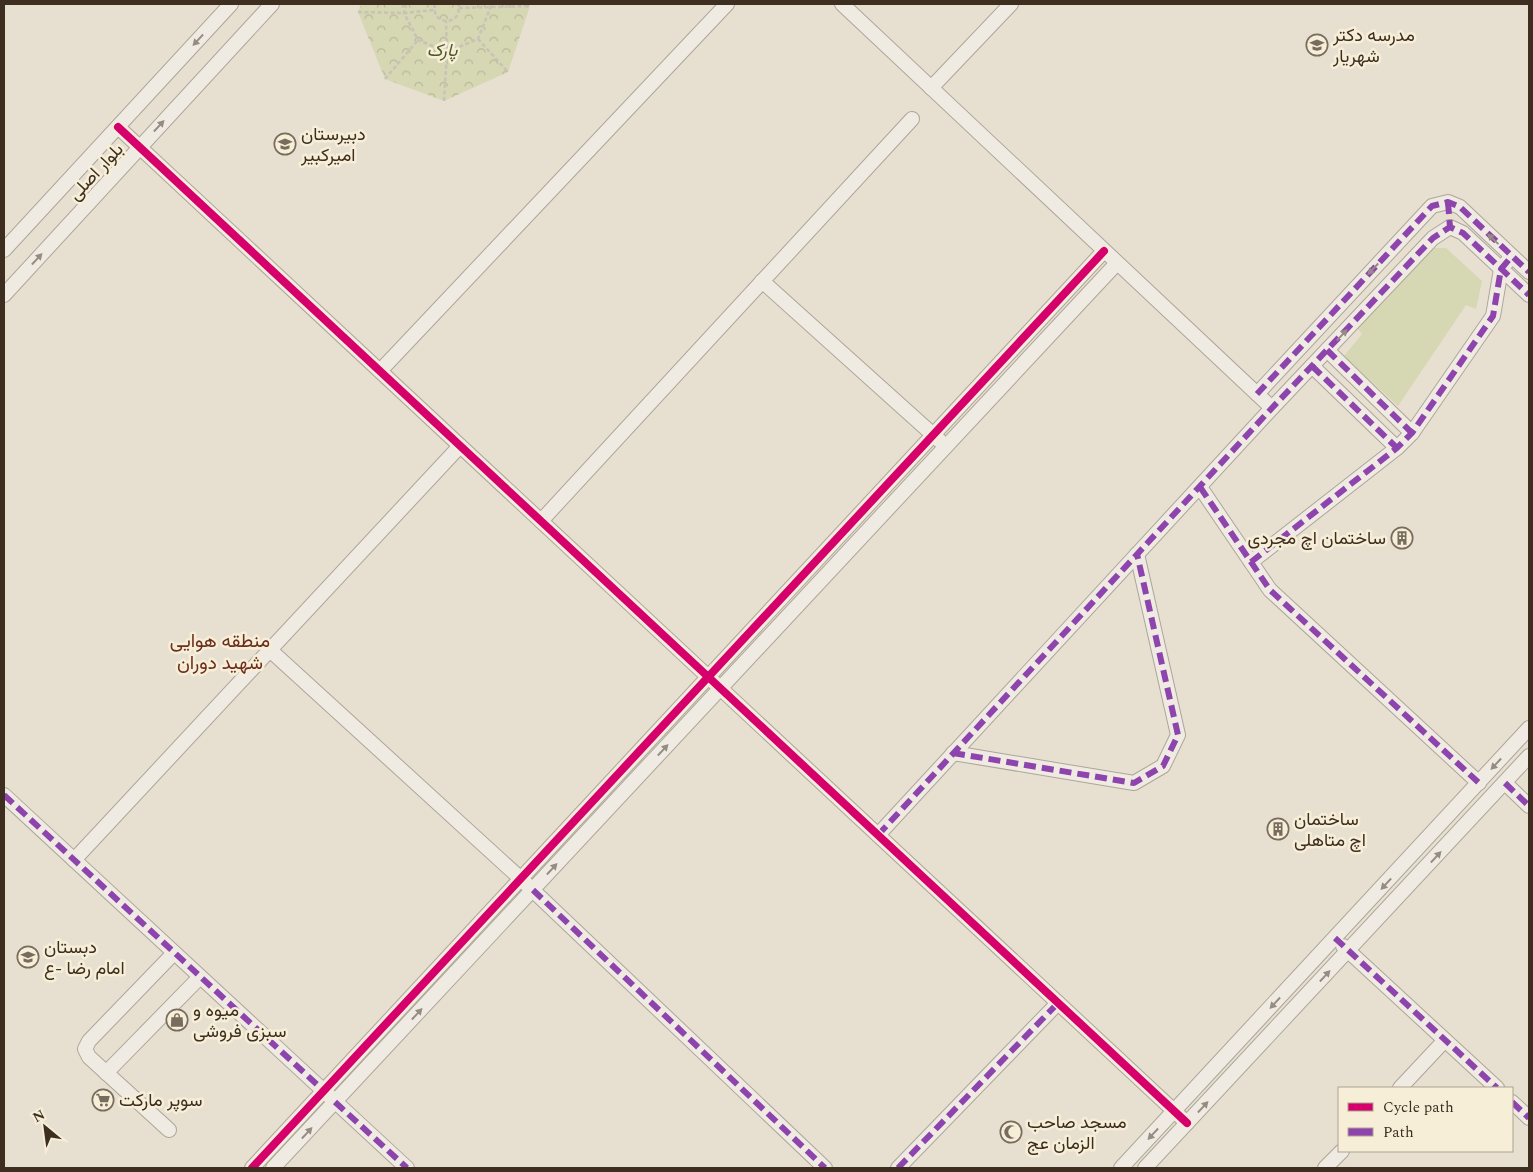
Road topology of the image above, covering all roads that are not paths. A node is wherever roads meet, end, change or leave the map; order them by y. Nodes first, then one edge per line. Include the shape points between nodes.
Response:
1 (231, 4) edge
2 (272, 4) edge
3 (727, 4) edge
4 (842, 4) edge
5 (1012, 4) edge
6 (931, 88) junction
7 (912, 119) dead end
8 (118, 127) junction
9 (140, 147) junction
10 (1448, 202) junction
11 (1450, 227) junction
12 (4, 250) edge
13 (1104, 251) junction
14 (1512, 256) junction
15 (1117, 263) junction
16 (1501, 269) junction
17 (1529, 272) edge
18 (762, 281) junction
19 (4, 295) edge
20 (1529, 295) edge
21 (1327, 350) junction
22 (1312, 366) junction
23 (380, 371) junction
24 (1257, 394) junction
25 (1272, 408) junction
26 (1412, 433) junction
27 (933, 435) junction
28 (460, 446) junction
29 (946, 446) junction
30 (1397, 448) junction
31 (1200, 487) junction
32 (541, 521) junction
33 (1138, 554) junction
34 (1251, 562) junction
35 (270, 650) junction
36 (708, 677) junction
37 (720, 688) junction
38 (1529, 728) edge
39 (953, 753) junction
40 (1529, 756) edge
41 (1479, 783) junction
42 (1505, 783) junction
43 (4, 795) edge
44 (1529, 806) edge
45 (878, 835) junction
46 (74, 860) junction
47 (521, 879) junction
48 (532, 890) junction
49 (1335, 938) junction
50 (1349, 951) junction
51 (174, 953) junction
52 (200, 977) junction
53 (1058, 1003) junction
54 (1445, 1040) junction
55 (106, 1073) junction
56 (1401, 1087) edge
57 (1496, 1087) edge
58 (324, 1091) junction
59 (335, 1102) junction
60 (1513, 1103) edge
61 (1174, 1112) junction
62 (1529, 1118) edge
63 (1187, 1124) junction
64 (169, 1130) dead end
65 (1341, 1152) edge
66 (252, 1168) edge
67 (273, 1168) edge
68 (406, 1168) edge
69 (825, 1168) edge
70 (898, 1168) edge
71 (1121, 1168) edge
72 (1145, 1168) edge
73 (1325, 1168) edge

1 -> 8 street, بلوار اصلی
9 -> 2 street, بلوار اصلی
3 - 23 street
4 - 6 street
5 - 6 street
6 - 13 street
7 - 18 street
8 - 9 street
8 - 12 street, بلوار اصلی
19 -> 9 street, بلوار اصلی
9 - 23 street
10 - 11 street
14 -> 10 street via 1460,207
10 -> 24 street via 1432,206
11 - 16 street via 1463,233
21 -> 11 street via 1433,238
13 - 15 street
13 - 27 street
14 - 16 street
14 - 17 street
15 - 24 street
15 - 29 street
16 - 20 street
16 - 26 street via 1493,316
18 - 27 street
18 - 32 street
21 - 22 street
21 - 26 street
22 - 25 street
22 - 30 street
23 - 28 street
24 - 25 street
25 - 31 street
26 - 30 street
27 - 29 street
27 - 36 street
28 - 32 street
28 - 35 street
29 - 37 street
30 - 34 street
31 - 33 street
31 - 34 street
32 - 36 street
33 - 39 street
33 - 39 street via 1178,735 1163,766 1134,783
34 - 41 street via 1270,590
35 - 46 street
35 - 47 street
36 - 37 street
36 - 47 street
37 - 45 street
48 -> 37 street
38 -> 41 street
39 - 45 street
40 - 42 street
41 -> 49 street
42 - 44 street
50 -> 42 street
43 - 46 street
45 - 53 street
46 - 51 street
47 - 48 street
47 - 58 street
59 -> 48 street
48 - 69 street
49 - 50 street
49 -> 61 street
50 - 54 street
63 -> 50 street
51 - 52 street
51 - 55 street via 89,1041 85,1049 89,1057
52 - 55 street
52 - 58 street
53 - 61 street
53 - 70 street
54 - 56 street
54 - 57 street
55 - 64 street
58 - 59 street
58 - 66 street
67 -> 59 street
59 - 68 street
60 - 62 street
61 - 63 street
61 -> 71 street
63 - 72 street
65 - 73 street

